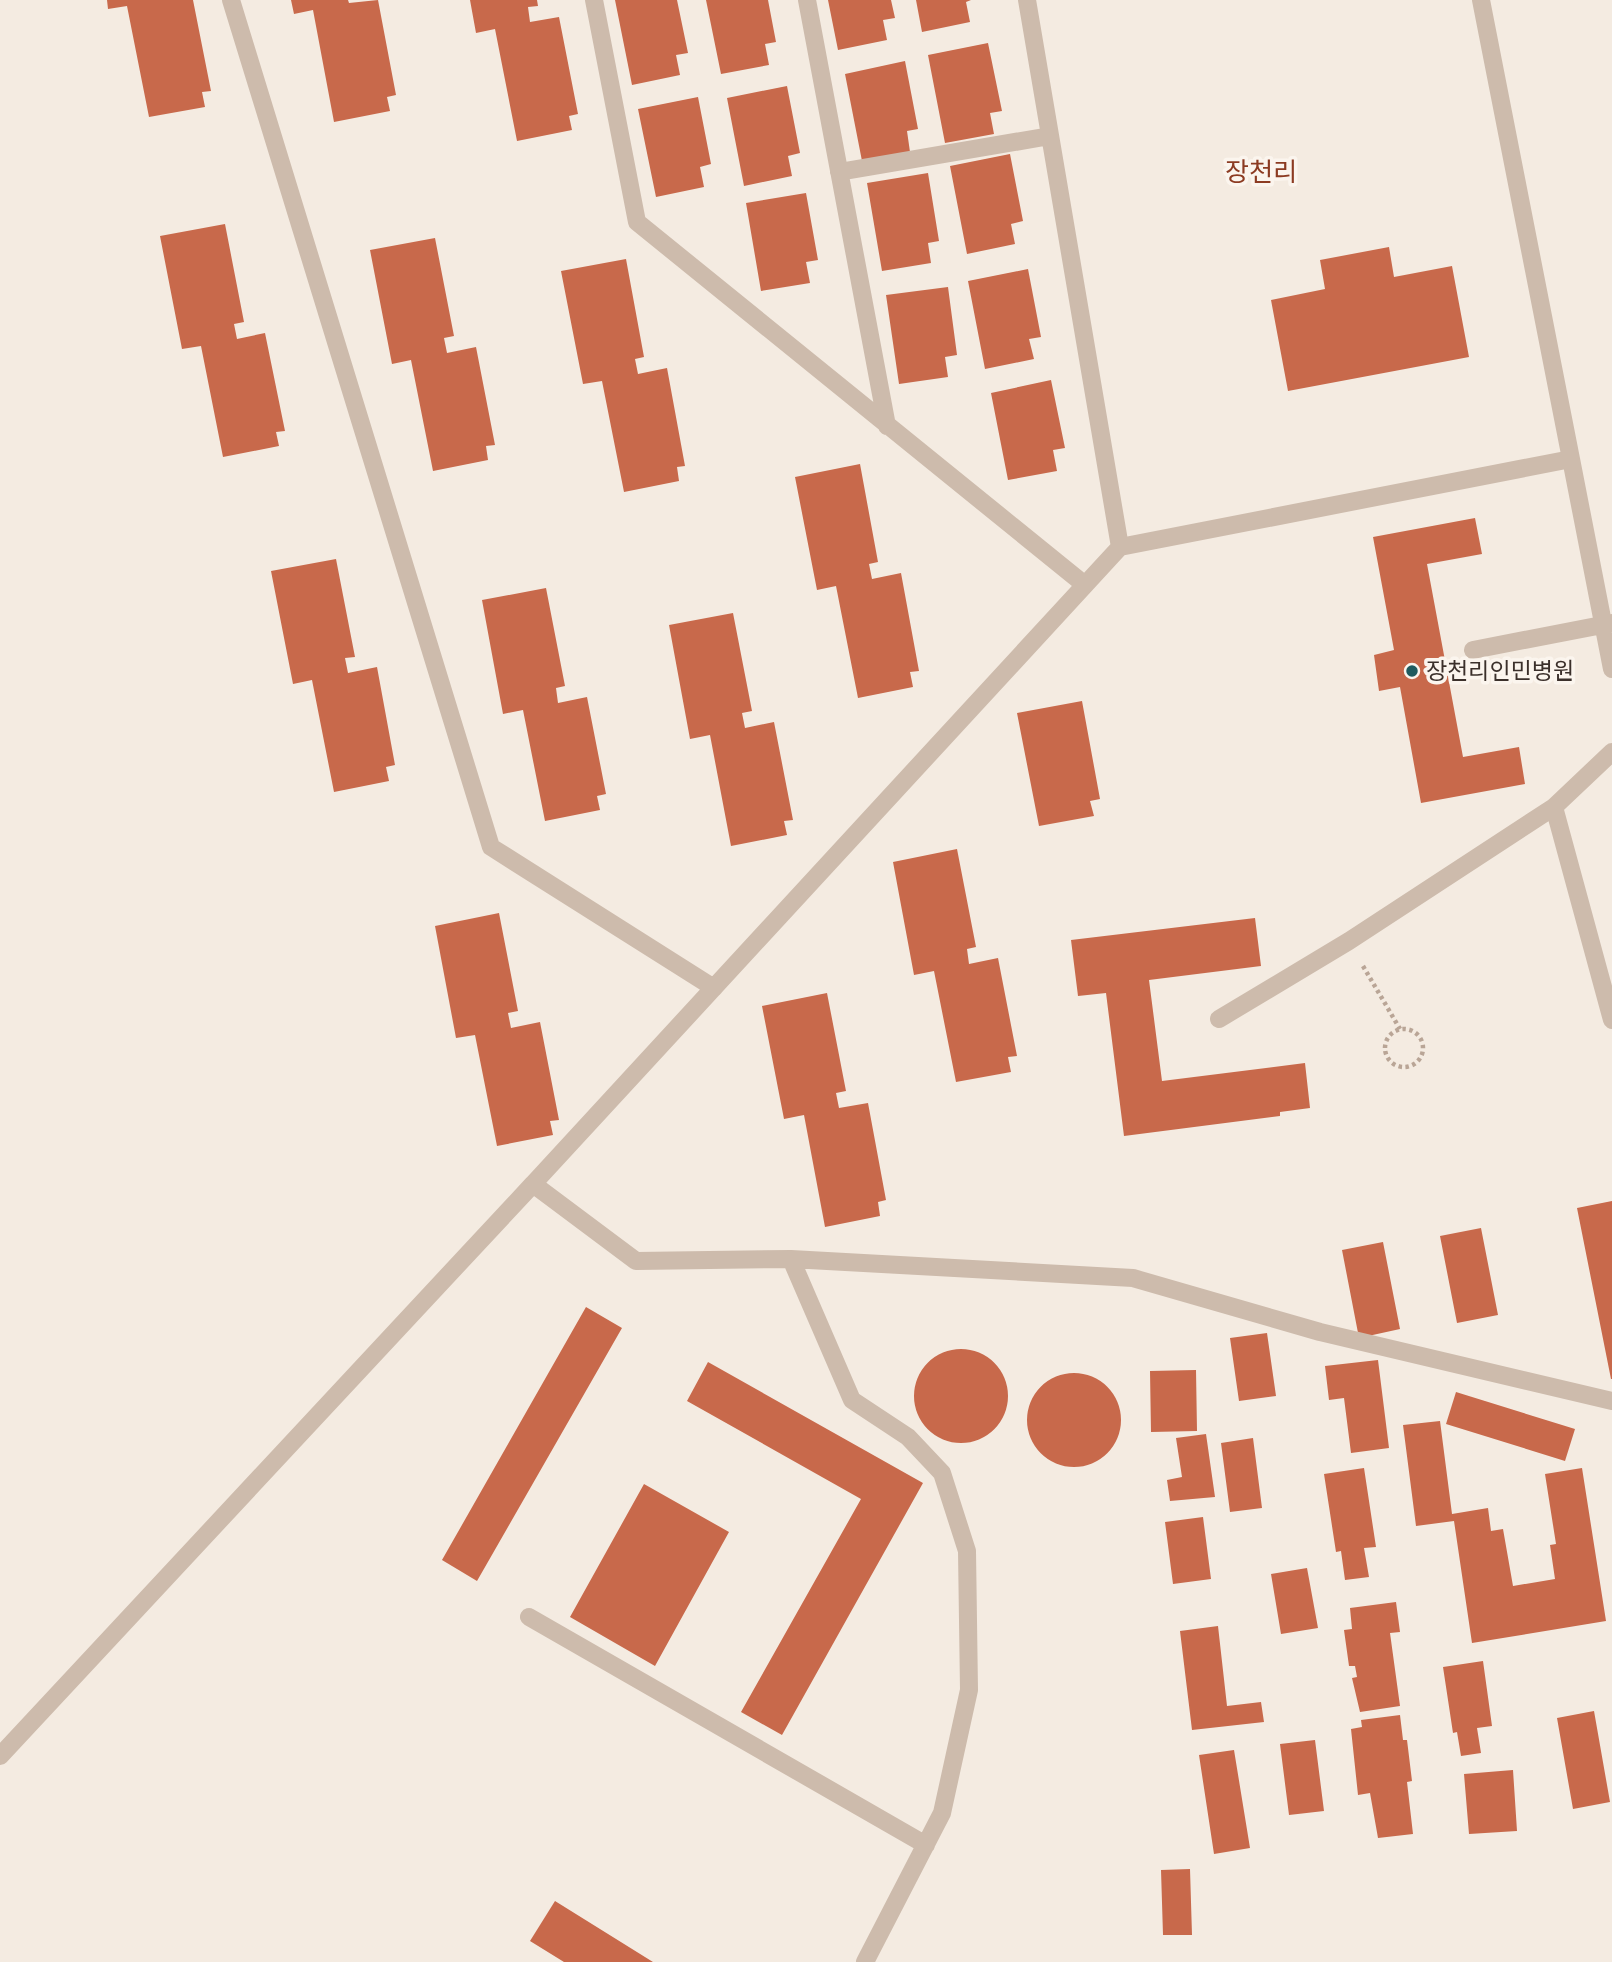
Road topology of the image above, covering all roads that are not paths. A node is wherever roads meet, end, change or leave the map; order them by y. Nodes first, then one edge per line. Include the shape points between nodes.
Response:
1 (231, 0) edge
2 (594, 0) edge
3 (807, 0) edge
4 (1027, 0) edge
5 (1481, 0) edge
6 (1050, 136) junction
7 (839, 172) junction
8 (887, 426) junction
9 (1571, 459) junction
10 (1120, 547) junction
11 (1085, 585) junction
12 (1608, 624) edge
13 (1473, 650) dead end
14 (1612, 669) edge
15 (1612, 752) edge
16 (1554, 807) junction
17 (714, 988) junction
18 (1219, 1019) dead end
19 (1612, 1020) edge
20 (533, 1184) junction
21 (791, 1259) junction
22 (1612, 1401) edge
23 (529, 1617) dead end
24 (0, 1756) edge
25 (926, 1845) junction
26 (865, 1962) edge

1 - 17 street via 491,847
2 - 8 street via 636,222
3 - 7 street
4 - 6 street
5 - 9 street
6 - 7 street
6 - 10 street
7 - 8 street
8 - 11 street
9 - 10 street
9 - 12 street
10 - 11 street
11 - 17 street
12 - 13 street
12 - 14 street
15 - 16 street
16 - 18 street via 1349,941
16 - 19 street
17 - 20 street
20 - 21 street via 636,1261
20 - 24 street
21 - 22 street via 1133,1278 1320,1332
21 - 25 street via 852,1401 908,1437 942,1473 967,1551 969,1689 942,1813
23 - 25 street
25 - 26 street

